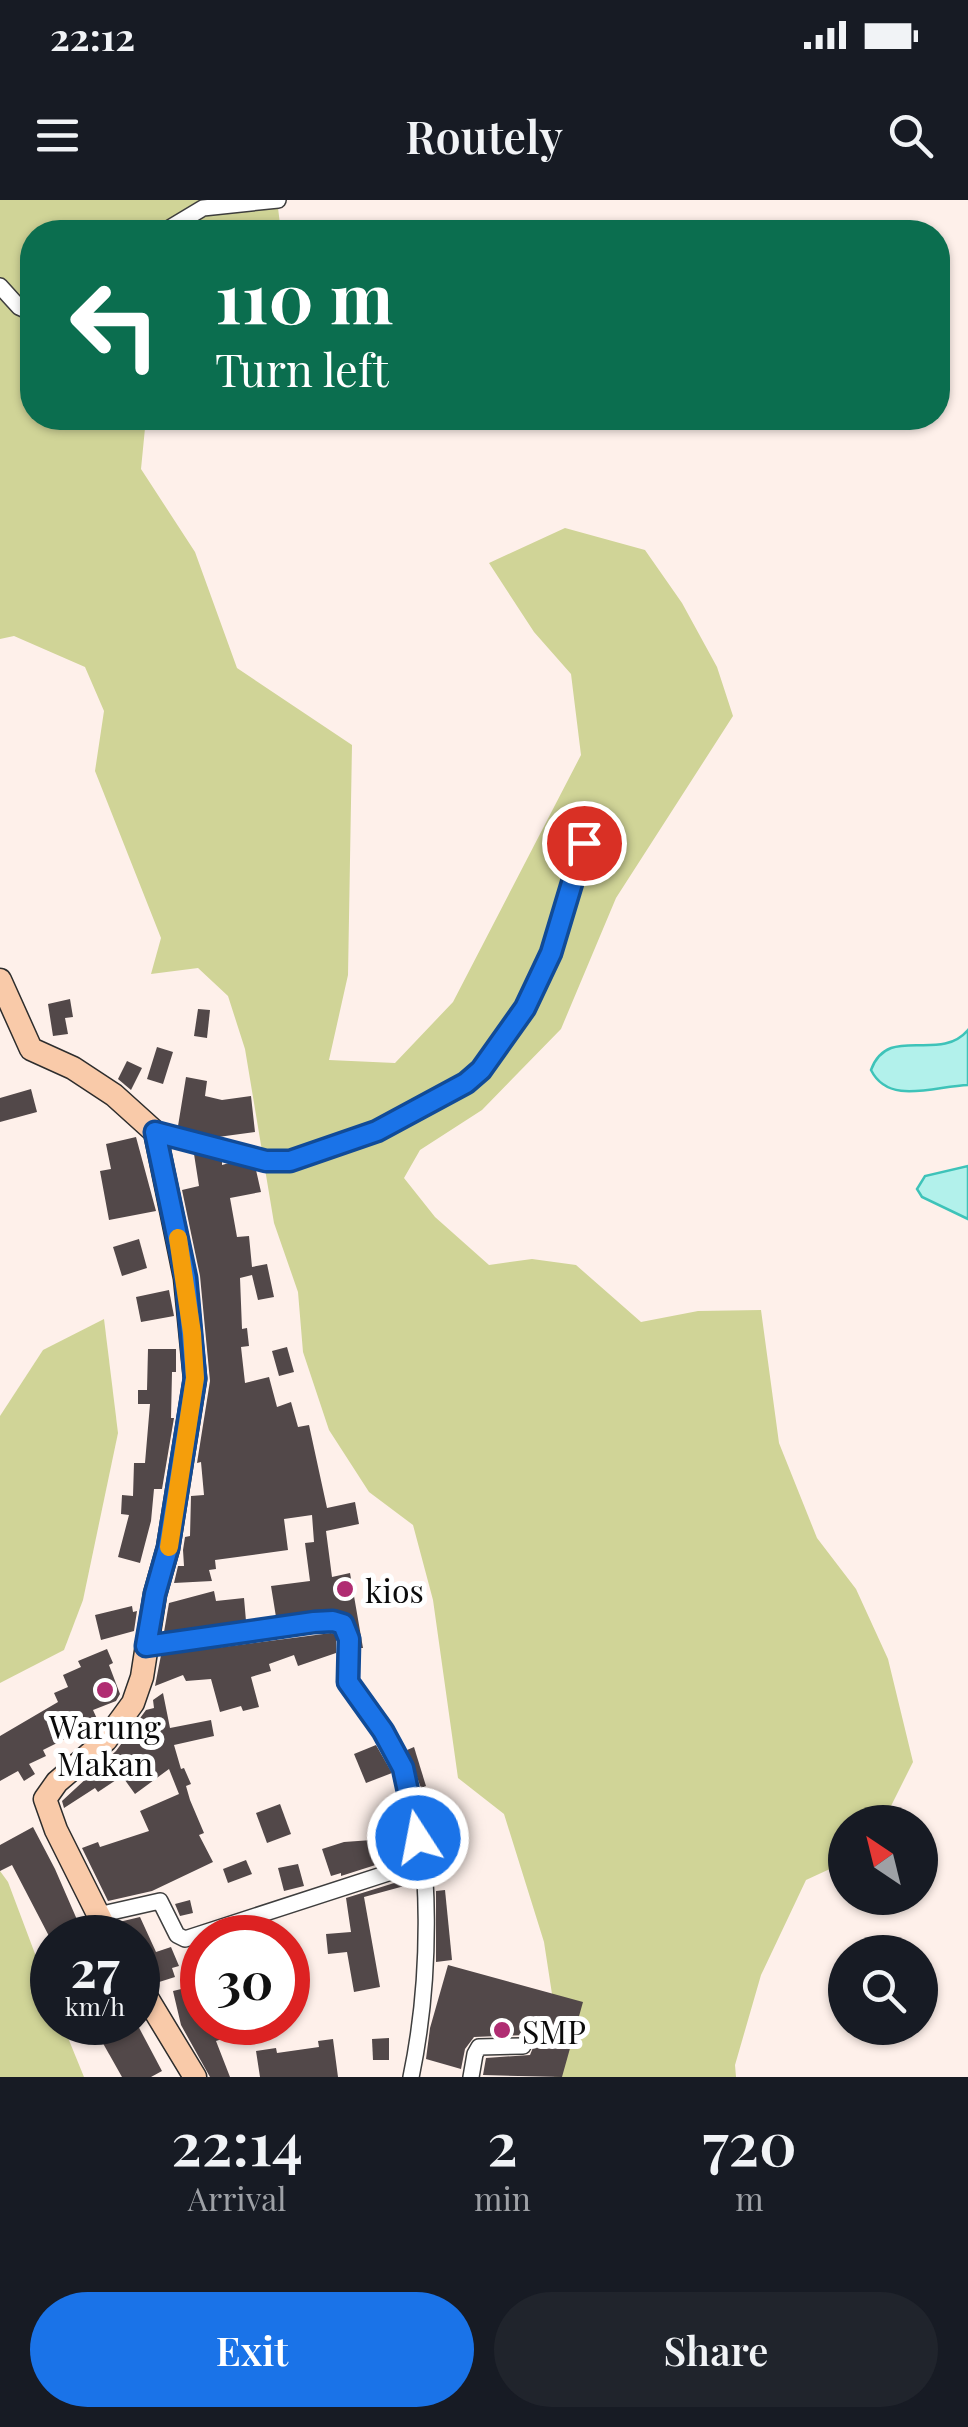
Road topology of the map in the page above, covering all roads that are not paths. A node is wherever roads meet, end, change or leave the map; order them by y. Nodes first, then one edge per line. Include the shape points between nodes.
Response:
1 (278, 200) edge
2 (182, 220) edge
3 (0, 286) edge
4 (20, 307) edge
5 (584, 843) dead end
6 (0, 980) edge
7 (155, 1132) junction
8 (146, 1646) junction
9 (422, 1862) junction
10 (98, 1915) joint
11 (160, 2019) edge
12 (523, 2046) dead end
13 (195, 2077) edge
14 (411, 2077) edge
15 (471, 2077) edge

1 - 2 street via 202,208
3 - 4 street
5 - 7 street via 551,953 525,1008 466,1083 377,1131 290,1161 266,1161
6 - 7 street via 31,1049 114,1095
7 - 8 street via 186,1278 195,1378
8 - 9 street via 314,1622 343,1624 348,1682 403,1768
8 - 10 street via 142,1677 124,1718 45,1799
9 - 10 street via 185,1939 160,1901
9 - 14 street via 426,1941
11 - 13 street
12 - 15 street via 479,2047

